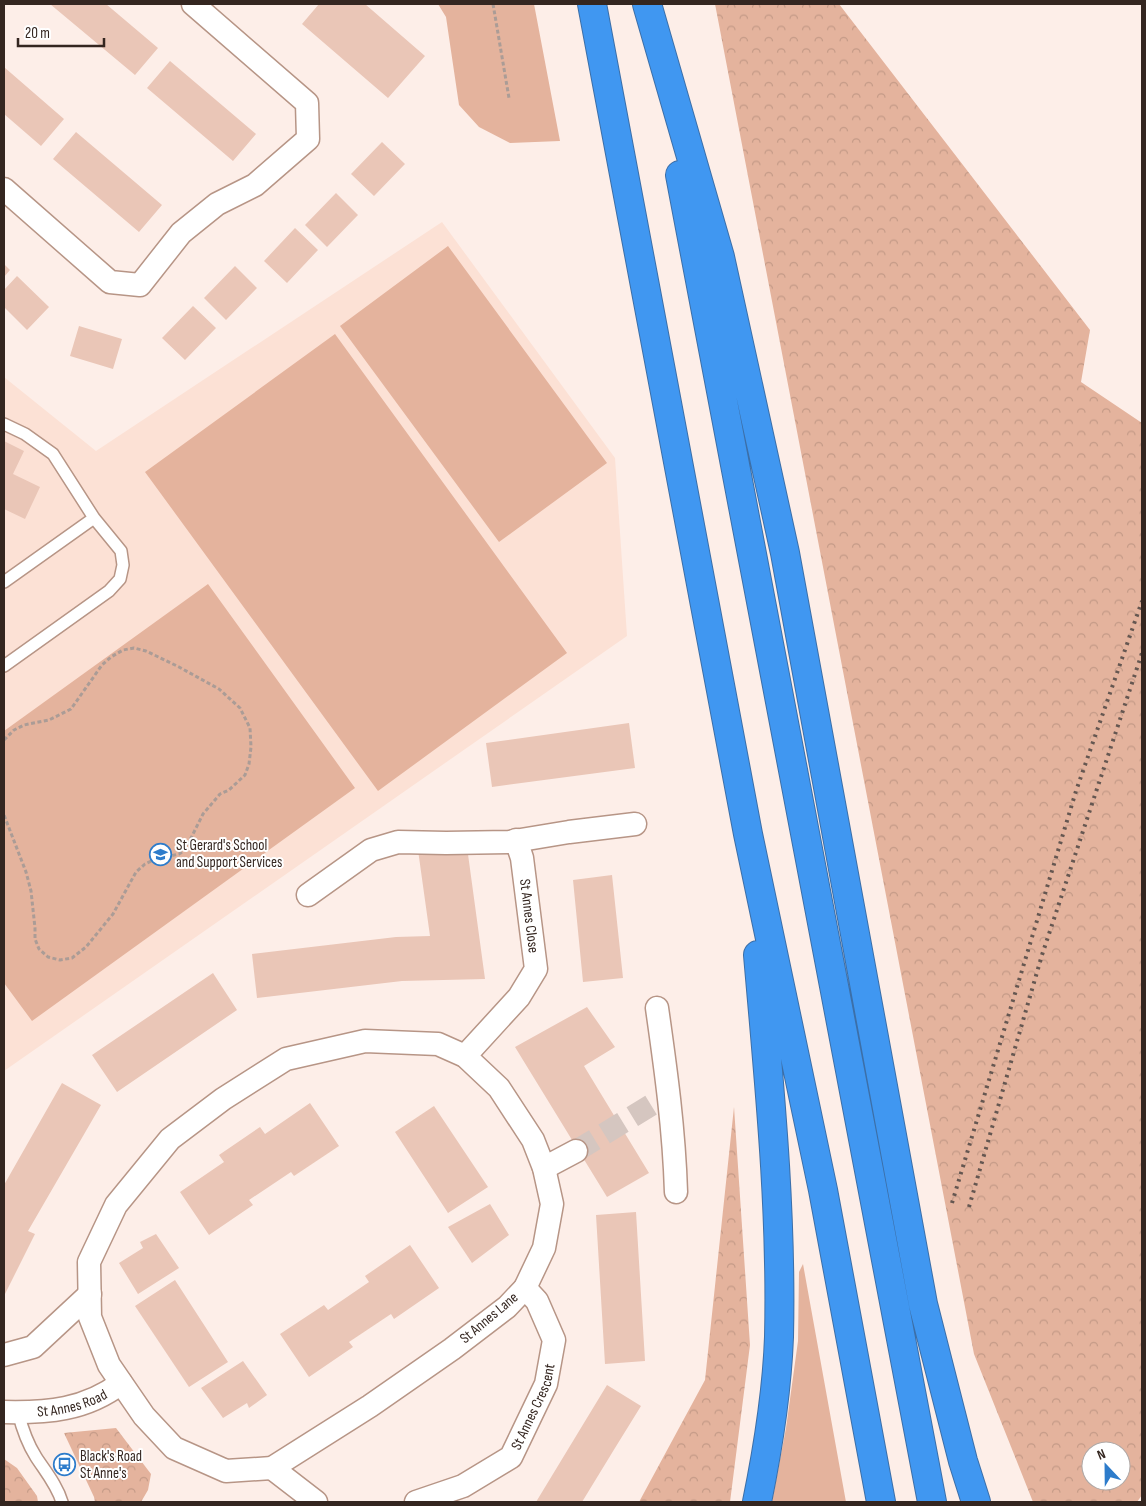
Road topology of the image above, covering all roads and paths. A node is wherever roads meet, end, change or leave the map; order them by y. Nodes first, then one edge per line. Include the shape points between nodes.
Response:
1 (193, 4) edge
2 (493, 4) edge
3 (592, 4) edge
4 (647, 4) edge
5 (509, 98) dead end
6 (4, 189) edge
7 (4, 424) edge
8 (94, 518) junction
9 (4, 582) edge
10 (4, 666) edge
11 (4, 740) edge
12 (4, 815) edge
13 (635, 824) dead end
14 (748, 834) junction
15 (516, 840) junction
16 (308, 895) dead end
17 (656, 1008) dead end
18 (465, 1056) junction
19 (576, 1151) tunnel mouth
20 (544, 1168) junction
21 (676, 1192) dead end
22 (525, 1288) junction
23 (90, 1294) junction
24 (4, 1355) edge
25 (121, 1382) junction
26 (11, 1412) edge
27 (272, 1468) junction
28 (62, 1502) edge
29 (316, 1502) edge
30 (416, 1502) edge
31 (757, 1502) edge
32 (881, 1502) edge
33 (932, 1502) edge
34 (976, 1502) edge

1 - 6 street via 308,103 308,139 255,185 217,204 181,233 140,284 110,282
2 - 5 path
3 - 14 highway
4 - 33 highway
4 - 34 highway via 720,257 778,524 923,1304
7 - 8 lane via 53,454
8 - 9 lane
8 - 10 lane via 121,551 120,579 109,591
11 - 12 path via 24,725 49,720 71,709 102,665 123,650 134,648 179,667 233,702 240,708 250,728 251,747 245,775 220,794 203,814 186,850 156,858 136,872 113,914 86,947 72,958 48,957 39,949 26,872
13 - 15 street
14 - 31 highway via 773,1122 779,1246 779,1339 774,1402
14 - 32 highway via 823,1190
15 - 16 street via 398,842 371,850
15 - 18 street, St Annes Close via 522,858 536,970 519,997
17 - 21 street via 662,1097 675,1146
18 - 20 street, St Annes Lane via 498,1088 533,1140
18 - 23 street, St Annes Lane via 438,1044 365,1042 286,1060 170,1139 116,1205 89,1262
19 - 20 street
20 - 22 street, St Annes Lane via 552,1204 544,1248
22 - 27 street, St Annes Lane via 507,1307 452,1349
22 - 30 street, St Annes Crescent via 537,1301 554,1340 546,1384 512,1457 463,1486
23 - 24 street via 33,1347
23 - 25 street, St Annes Lane via 90,1317 109,1365
25 - 26 street, St Annes Road via 97,1398 61,1410
25 - 27 street, St Annes Lane via 144,1416 174,1448 226,1471
26 - 28 lane, St Annes Road
27 - 29 street

